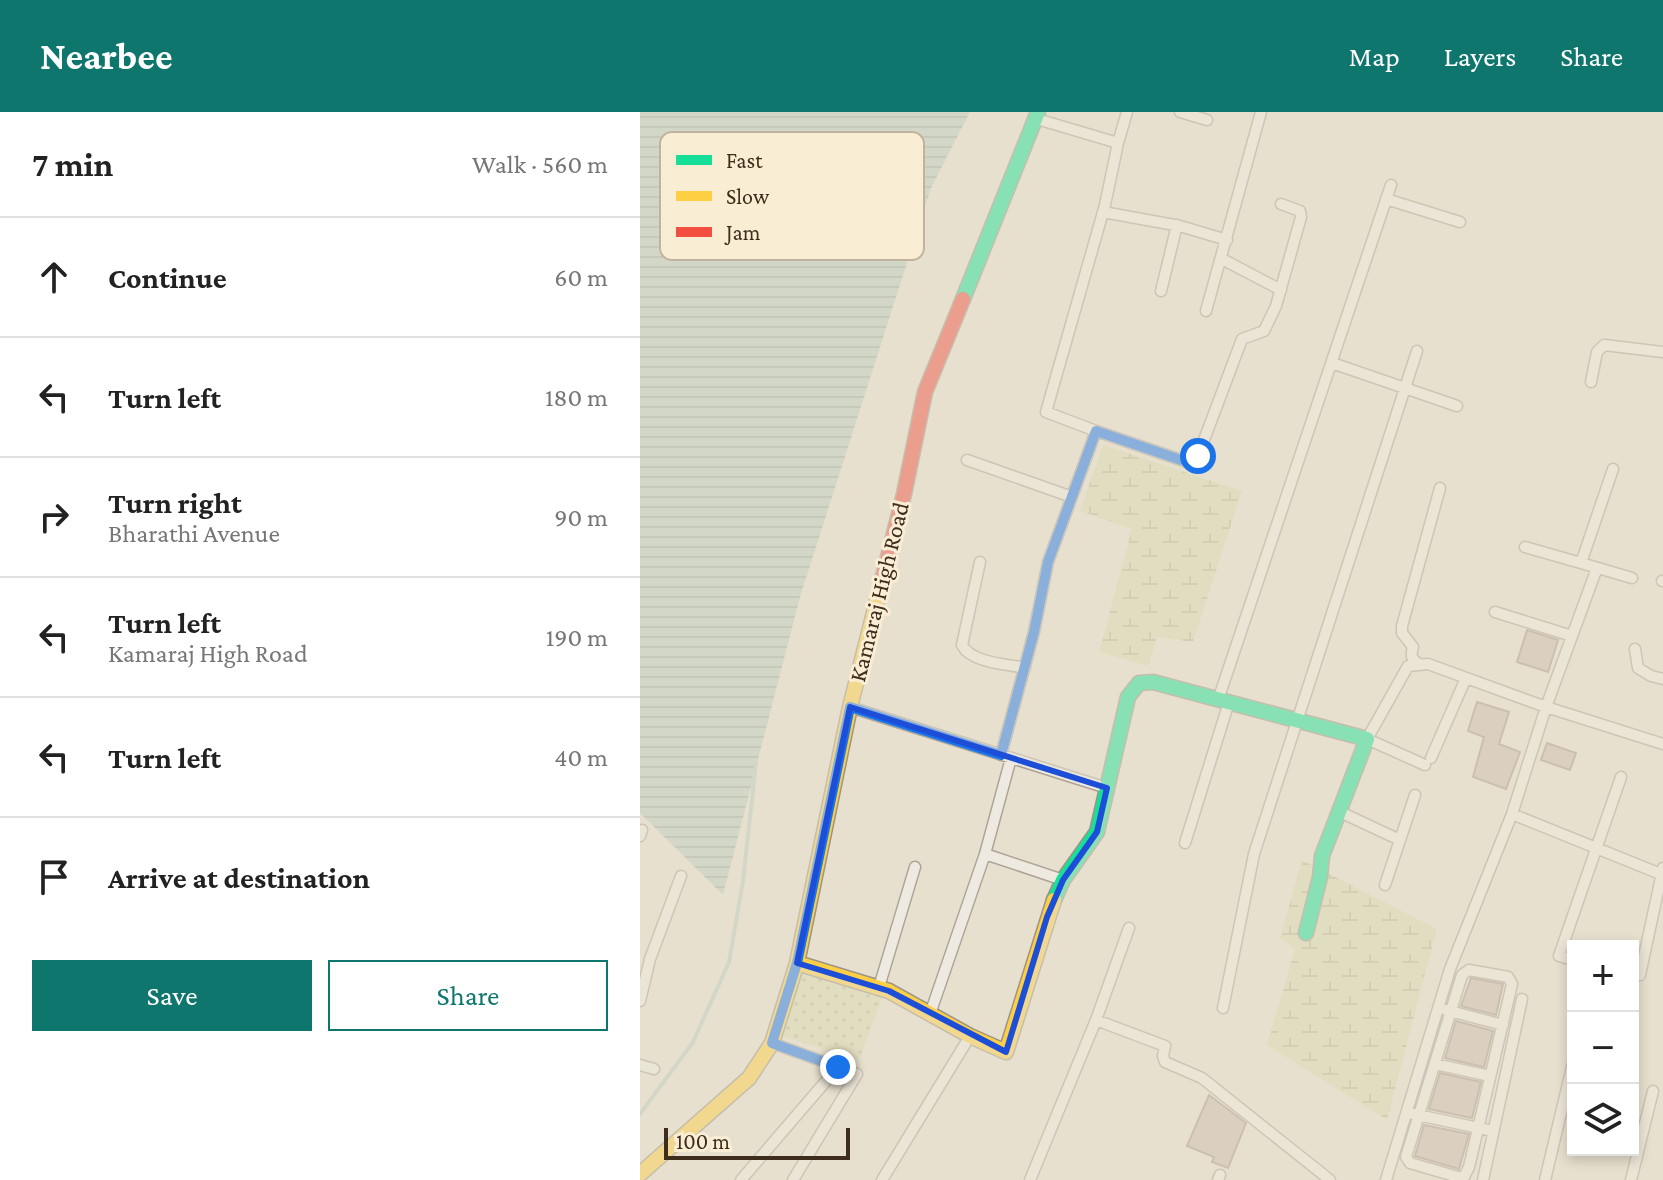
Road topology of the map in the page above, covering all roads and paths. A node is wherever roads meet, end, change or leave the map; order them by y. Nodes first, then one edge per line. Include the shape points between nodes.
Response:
1 (1127, 112) edge
2 (1180, 112) edge
3 (1261, 112) edge
4 (1038, 116) edge
5 (1207, 120) dead end
6 (1118, 143) junction
7 (1391, 185) dead end
8 (1386, 199) junction
9 (1281, 204) dead end
10 (1103, 212) junction
11 (1460, 222) dead end
12 (1177, 225) junction
13 (1227, 240) junction
14 (1222, 259) junction
15 (1281, 290) junction
16 (1161, 291) dead end
17 (1206, 311) dead end
18 (1417, 351) dead end
19 (1663, 352) edge
20 (1332, 363) junction
21 (1591, 382) dead end
22 (1404, 389) junction
23 (1457, 406) dead end
24 (1096, 431) junction
25 (967, 460) dead end
26 (1613, 469) dead end
27 (1440, 488) dead end
28 (1072, 497) junction
29 (1525, 547) dead end
30 (980, 562) dead end
31 (1581, 563) junction
32 (1597, 568) junction
33 (1632, 578) dead end
34 (1495, 612) dead end
35 (1572, 636) junction
36 (1635, 649) dead end
37 (1420, 665) junction
38 (1025, 668) junction
39 (1466, 678) junction
40 (1663, 679) edge
41 (1224, 701) junction
42 (850, 707) junction
43 (1546, 707) junction
44 (1295, 720) junction
45 (1367, 739) junction
46 (1663, 744) edge
47 (1006, 756) junction
48 (1621, 777) dead end
49 (1107, 788) junction
50 (1415, 795) dead end
51 (1340, 812) junction
52 (1512, 814) junction
53 (1400, 840) junction
54 (1185, 843) dead end
55 (1596, 848) junction
56 (985, 854) junction
57 (915, 867) dead end
58 (1663, 872) edge
59 (681, 876) dead end
60 (1063, 880) junction
61 (1385, 885) dead end
62 (1129, 928) dead end
63 (1306, 933) dead end
64 (1567, 958) edge
65 (797, 963) junction
66 (1639, 975) edge
67 (879, 987) junction
68 (1522, 999) dead end
69 (640, 1001) edge
70 (1438, 1007) junction
71 (1223, 1008) dead end
72 (1451, 1012) junction
73 (930, 1014) junction
74 (1096, 1020) junction
75 (1503, 1025) junction
76 (970, 1036) junction
77 (772, 1043) junction
78 (1435, 1064) junction
79 (640, 1065) edge
80 (838, 1067) junction
81 (654, 1069) dead end
82 (1490, 1076) junction
83 (1568, 1084) edge
84 (1653, 1091) dead end
85 (1407, 1113) junction
86 (1419, 1115) junction
87 (1477, 1128) junction
88 (1493, 1131) junction
89 (640, 1174) edge
90 (796, 1179) edge
91 (741, 1180) edge
92 (882, 1180) edge
93 (1030, 1180) edge
94 (1330, 1180) edge
95 (1386, 1180) edge
96 (1483, 1180) edge
97 (1545, 1180) edge
98 (1631, 1180) edge

1 - 6 street
2 - 5 street
3 - 13 street
4 - 6 street
4 - 42 street, Kamaraj High Road via 925,392
6 - 10 street
7 - 8 street
8 - 11 street
8 - 20 street
9 - 15 street via 1300,211 1301,217
10 - 12 street
10 - 24 street via 1046,412
12 - 13 street
12 - 16 street
13 - 14 street
14 - 15 street
14 - 17 street
15 - 24 street via 1264,331 1242,339 1193,461
18 - 22 street
19 - 21 street via 1604,345 1597,352
20 - 22 street
20 - 41 street
22 - 23 street
22 - 44 street
24 - 28 street
25 - 28 street
26 - 31 street
27 - 37 street via 1402,626 1411,642 1412,660
28 - 38 street via 1048,562
29 - 31 street
30 - 38 street via 962,645 974,657
31 - 32 street
32 - 33 street
32 - 35 street
34 - 35 street
35 - 43 street
36 - 40 street via 1638,668
37 - 39 street
37 - 45 street via 1408,666
38 - 47 street
39 - 43 street
39 - 45 street via 1428,762
41 - 44 street
41 - 49 street via 1139,683 1128,697
41 - 54 street
42 - 47 street
42 - 65 street, Kamaraj High Road
43 - 46 street
43 - 52 street
44 - 45 street
44 - 71 street via 1254,854
45 - 51 street
47 - 49 street
47 - 56 street
48 - 55 street
49 - 60 street via 1097,832
50 - 53 street
51 - 53 street
51 - 63 street via 1322,856
52 - 55 street
52 - 70 street
53 - 61 street
55 - 58 street
55 - 64 street via 1559,956
56 - 60 street
56 - 73 street
57 - 67 street
58 - 66 street
59 - 69 street
60 - 76 street via 1006,1052
62 - 74 street
65 - 67 street
65 - 77 street, Kamaraj High Road
67 - 73 street
68 - 88 street
70 - 72 street
70 - 85 street
72 - 75 street
72 - 75 street via 1466,971 1508,977 1512,984
72 - 78 street
73 - 76 street
74 - 93 street
74 - 94 street via 1165,1046 1165,1062 1202,1078
75 - 82 street
76 - 92 street
77 - 80 street
77 - 89 street, Kamaraj High Road via 749,1078
78 - 82 street
78 - 86 street
79 - 81 street
80 - 90 street via 857,1074
80 - 91 street
82 - 87 street
83 - 97 street
84 - 98 street
85 - 86 street
85 - 95 street
86 - 87 street
86 - 87 street via 1408,1162 1458,1177 1468,1171
87 - 88 street
88 - 96 street

